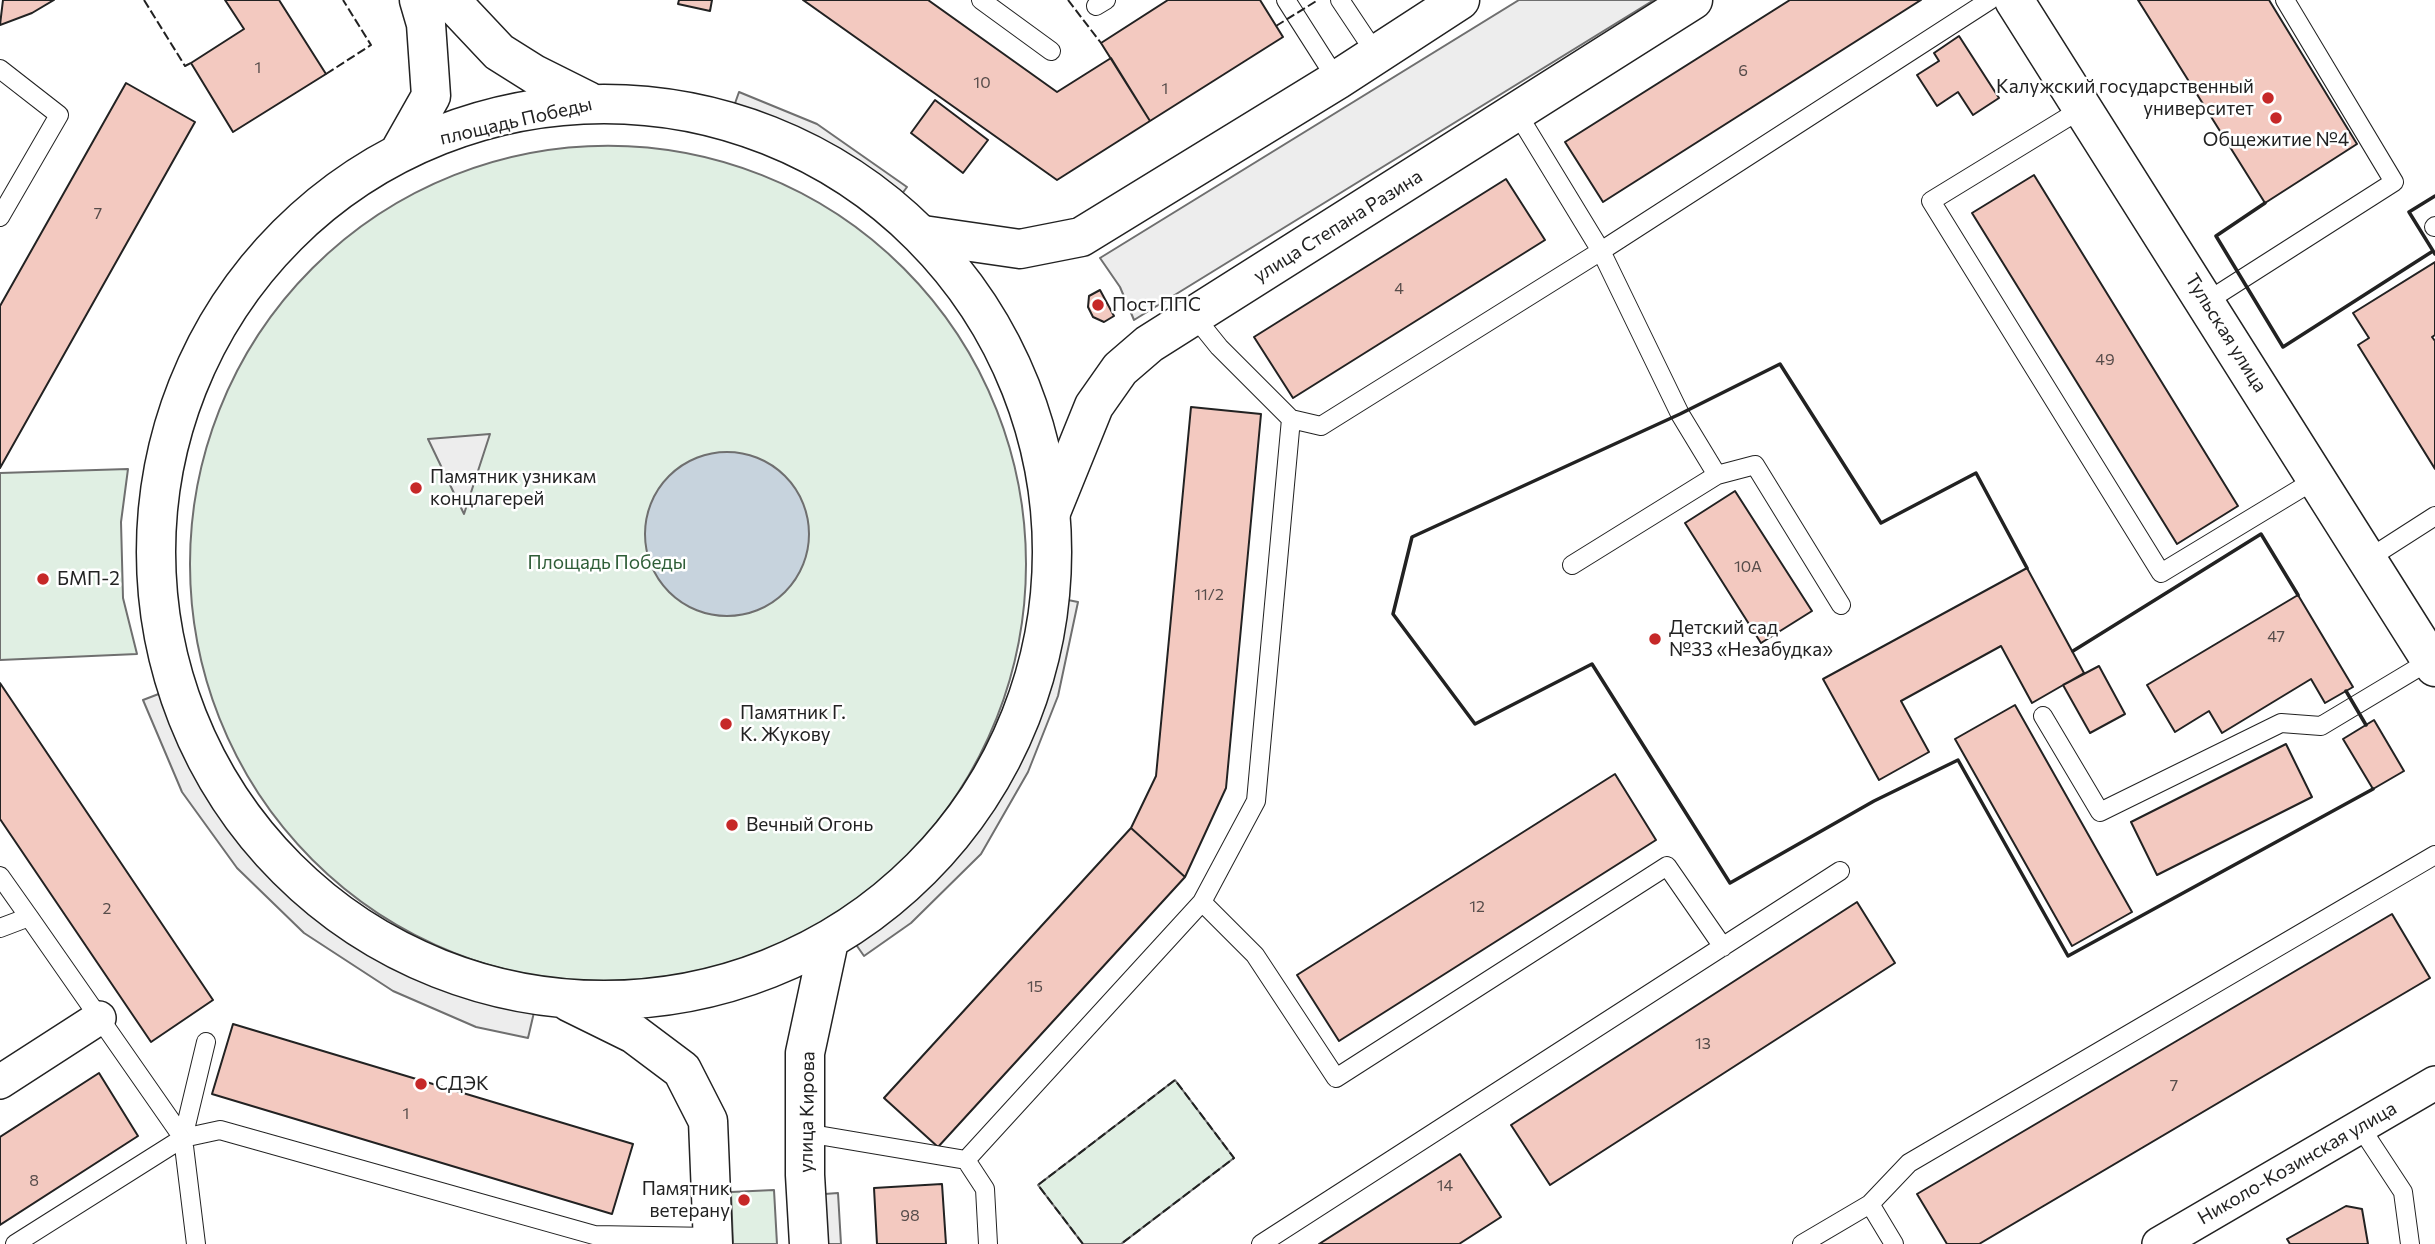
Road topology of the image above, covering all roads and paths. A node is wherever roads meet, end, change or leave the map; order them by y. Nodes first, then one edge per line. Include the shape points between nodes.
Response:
1 (419, 0) edge
2 (450, 0) edge
3 (981, 0) edge
4 (1286, 0) edge
5 (1340, 0) edge
6 (1460, 0) edge
7 (1693, 0) edge
8 (1990, 0) edge
9 (2014, 0) edge
10 (2286, 0) edge
11 (1051, 51) dead end
12 (1376, 54) junction
13 (0, 69) edge
14 (1337, 80) junction
15 (588, 101) junction
16 (2083, 108) junction
17 (1517, 113) junction
18 (401, 149) junction
19 (0, 217) edge
20 (923, 235) junction
21 (1601, 251) junction
22 (2206, 303) junction
23 (1195, 316) junction
24 (1291, 419) junction
25 (1717, 475) junction
26 (2318, 478) junction
27 (1051, 512) junction
28 (2435, 516) edge
29 (2368, 559) junction
30 (1572, 565) dead end
31 (1841, 605) dead end
32 (2433, 664) edge
33 (2043, 716) dead end
34 (2435, 855) edge
35 (1840, 872) dead end
36 (0, 876) edge
37 (1202, 902) junction
38 (29, 917) junction
39 (0, 928) edge
40 (829, 941) junction
41 (1723, 947) junction
42 (564, 999) junction
43 (99, 1018) junction
44 (205, 1042) dead end
45 (0, 1082) edge
46 (2435, 1083) edge
47 (2359, 1125) junction
48 (806, 1133) junction
49 (183, 1138) junction
50 (966, 1160) junction
51 (1870, 1204) junction
52 (713, 1241) edge
53 (15, 1244) edge
54 (197, 1244) edge
55 (809, 1244) edge
56 (988, 1244) edge
57 (1261, 1244) edge
58 (1802, 1244) edge
59 (1894, 1244) edge
60 (2159, 1244) edge
61 (2410, 1244) edge

1 - 18 main road via 426,24 431,96
2 - 15 main road via 499,52
3 - 11 lane
4 - 14 lane
5 - 12 lane
6 - 12 main road
7 - 17 main road, улица Степана Разина
8 - 21 lane
9 - 16 main road, Тульская улица
10 - 22 lane via 2395,182
12 - 14 main road
13 - 19 lane via 59,115
14 - 20 main road via 1081,237 1020,249
15 - 18 main road, площадь Победы
15 - 20 main road, площадь Победы via 649,103 725,118 798,145 865,185
16 - 22 main road, Тульская улица
16 - 26 lane via 1931,201 2161,573
17 - 21 lane
17 - 23 main road, улица Степана Разина
18 - 42 main road, площадь Победы via 336,189 279,239 231,299 194,366 173,423 160,483 156,522 160,618 177,690 206,759 245,822 295,878 353,924 418,961 489,986
20 - 27 main road, площадь Победы via 957,273 1011,360 1038,434
21 - 24 lane via 1321,426
21 - 25 lane via 1680,414
22 - 26 main road, Тульская улица
23 - 24 lane via 1219,347
23 - 27 main road, улица Степана Разина via 1149,344 1120,369 1094,407
24 - 37 lane via 1256,800
25 - 30 lane
25 - 31 lane via 1755,465
26 - 29 main road, Тульская улица
27 - 40 main road, площадь Победы via 1051,597 1034,680 1003,759 956,830 906,883
28 - 29 lane
29 - 32 main road, Тульская улица
32 - 33 lane via 2321,726 2281,723 2100,812
34 - 51 lane via 1909,1163
35 - 41 lane
36 - 38 lane
37 - 41 lane via 1255,955 1336,1078 1667,866
37 - 50 lane
38 - 39 lane
38 - 43 lane
40 - 42 main road, площадь Победы via 746,978 720,984 656,998
40 - 48 main road, улица Кирова via 805,1053
41 - 57 lane
42 - 52 main road via 634,1034 682,1070 708,1121
43 - 45 street
43 - 49 lane
44 - 49 lane
46 - 47 street, Николо-Козинская улица
47 - 60 street, Николо-Козинская улица
47 - 61 lane via 2403,1192
48 - 50 lane
48 - 55 main road, улица Кирова
49 - 52 lane via 220,1130 594,1236
49 - 53 lane
49 - 54 lane
50 - 56 lane via 985,1189
51 - 58 lane
51 - 59 lane

